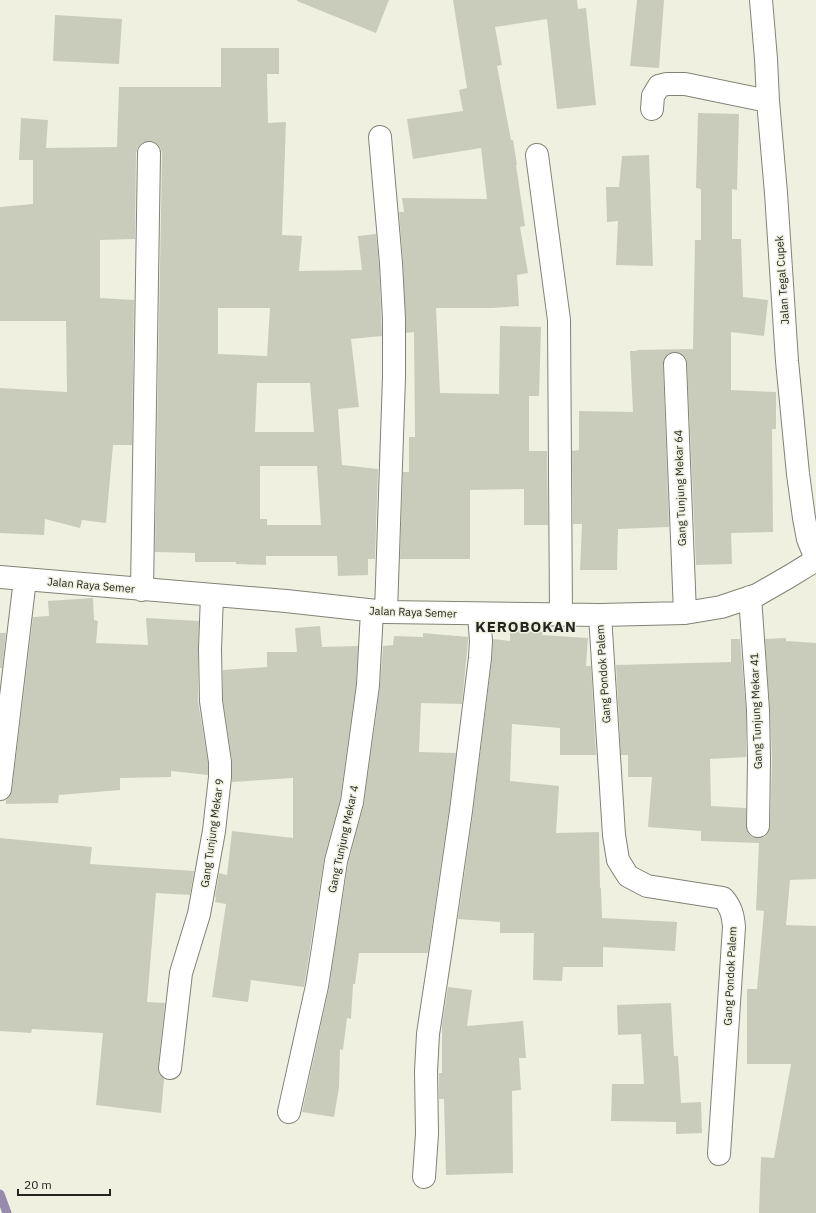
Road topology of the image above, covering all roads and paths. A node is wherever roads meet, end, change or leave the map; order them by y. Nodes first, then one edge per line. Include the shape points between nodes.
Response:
1 (761, 0) edge
2 (768, 101) junction
3 (652, 109) dead end
4 (380, 137) dead end
5 (149, 153) dead end
6 (537, 155) dead end
7 (675, 364) dead end
8 (816, 559) edge
9 (0, 577) edge
10 (25, 579) junction
11 (142, 590) junction
12 (212, 595) junction
13 (750, 597) junction
14 (379, 612) junction
15 (685, 613) junction
16 (479, 614) junction
17 (562, 615) junction
18 (600, 615) junction
19 (0, 789) edge
20 (758, 826) dead end
21 (170, 1068) dead end
22 (289, 1112) dead end
23 (719, 1154) dead end
24 (424, 1177) dead end

1 - 2 street, Jalan Tegal Cupek
2 - 3 street via 685,84 667,84 658,86 653,96
2 - 8 street, Jalan Tegal Cupek via 797,467 808,539
4 - 14 street, Gang Tunjung Mekar 4 via 391,263 394,377
5 - 11 street
6 - 17 street via 559,320
7 - 15 street, Gang Tunjung Mekar 64
8 - 13 street, Jalan Raya Semer
9 - 10 street, Jalan Raya Semer
10 - 11 street, Jalan Raya Semer
10 - 19 street
11 - 12 street, Jalan Raya Semer
12 - 14 street, Jalan Raya Semer
12 - 21 street, Gang Tunjung Mekar 9 via 211,701 220,777 214,832 199,914 182,973
13 - 15 street, Jalan Raya Semer via 721,607
13 - 20 street, Gang Tunjung Mekar 41 via 758,710
14 - 16 street, Jalan Raya Semer
14 - 22 street, Gang Tunjung Mekar 4 via 352,802 336,862 317,986
15 - 18 street, Jalan Raya Semer
16 - 17 street, Jalan Raya Semer
16 - 24 street via 480,658 461,811 428,1034
17 - 18 street, Jalan Raya Semer
18 - 23 street, Gang Pondok Palem via 614,835 618,860 628,876 647,886 723,898 733,915

